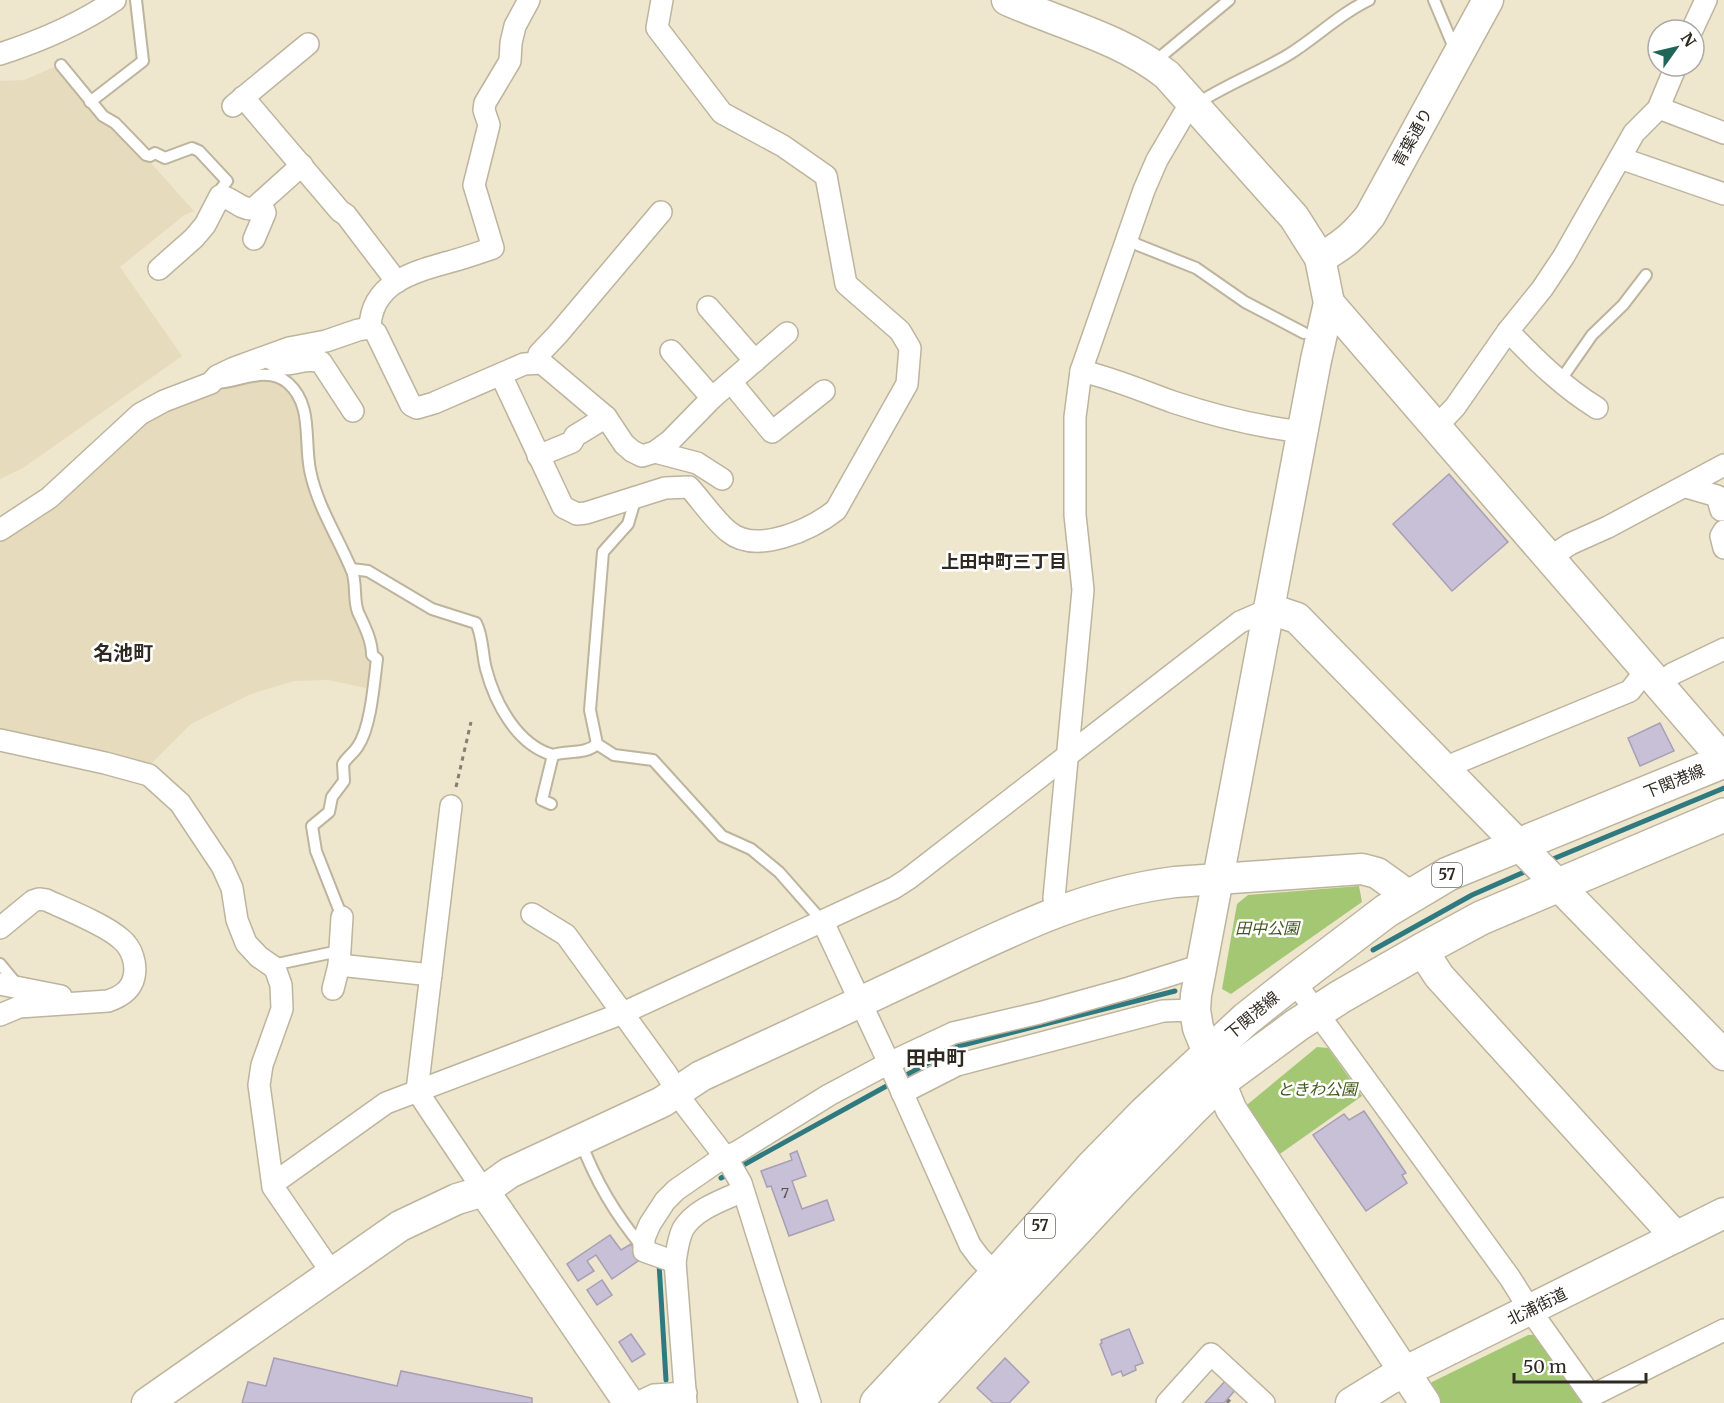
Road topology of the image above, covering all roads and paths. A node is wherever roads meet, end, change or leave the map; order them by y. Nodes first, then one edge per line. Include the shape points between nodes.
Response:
1 (115, 0) edge
2 (136, 0) edge
3 (529, 0) edge
4 (662, 0) edge
5 (1229, 0) edge
6 (1369, 0) edge
7 (1434, 0) edge
8 (1488, 0) edge
9 (1706, 0) edge
10 (1015, 2) edge
11 (1698, 18) edge
12 (308, 44) dead end
13 (0, 54) edge
14 (1457, 55) junction
15 (1153, 63) junction
16 (61, 65) dead end
17 (1671, 78) edge
18 (90, 102) junction
19 (1192, 104) junction
20 (1659, 108) junction
21 (1724, 133) edge
22 (1620, 158) junction
23 (302, 165) junction
24 (1724, 194) edge
25 (220, 196) junction
26 (261, 203) junction
27 (661, 212) dead end
28 (1128, 238) junction
29 (254, 239) dead end
30 (1320, 258) junction
31 (159, 269) dead end
32 (1646, 275) dead end
33 (397, 282) junction
34 (1329, 303) junction
35 (708, 307) dead end
36 (370, 328) junction
37 (1508, 331) junction
38 (787, 333) dead end
39 (1304, 333) dead end
40 (671, 351) dead end
41 (269, 356) junction
42 (755, 361) junction
43 (537, 363) junction
44 (1081, 371) junction
45 (501, 375) junction
46 (1560, 381) junction
47 (730, 382) junction
48 (211, 383) junction
49 (824, 391) dead end
50 (712, 398) junction
51 (1597, 408) dead end
52 (353, 411) dead end
53 (606, 417) junction
54 (1435, 428) junction
55 (1304, 432) junction
56 (655, 452) junction
57 (538, 456) junction
58 (1724, 465) edge
59 (722, 479) dead end
60 (1686, 487) junction
61 (636, 496) junction
62 (1723, 521) edge
63 (0, 530) edge
64 (1724, 548) edge
65 (1549, 558) junction
66 (351, 569) junction
67 (1270, 609) junction
68 (1724, 649) edge
69 (1659, 672) junction
70 (471, 722) dead end
71 (0, 740) edge
72 (597, 744) junction
73 (553, 755) junction
74 (1067, 755) junction
75 (1724, 761) edge
76 (1445, 770) junction
77 (551, 804) dead end
78 (451, 806) joint
79 (1724, 815) edge
80 (1524, 849) junction
81 (1217, 880) junction
82 (1554, 881) junction
83 (1409, 896) junction
84 (1057, 912) junction
85 (532, 914) dead end
86 (342, 917) joint
87 (823, 922) junction
88 (0, 928) edge
89 (1422, 950) junction
90 (339, 958) junction
91 (0, 964) edge
92 (1202, 965) junction
93 (275, 968) junction
94 (431, 975) junction
95 (1294, 981) junction
96 (10, 986) edge
97 (333, 988) dead end
98 (91, 1002) junction
99 (860, 1002) junction
100 (1195, 1010) junction
101 (1317, 1012) junction
102 (623, 1013) junction
103 (0, 1016) edge
104 (1724, 1055) edge
105 (890, 1066) junction
106 (1214, 1067) junction
107 (417, 1091) junction
108 (901, 1091) junction
109 (678, 1093) junction
110 (580, 1140) junction
111 (727, 1160) junction
112 (274, 1183) junction
113 (742, 1187) junction
114 (484, 1191) junction
115 (1724, 1213) edge
116 (1676, 1237) junction
117 (644, 1251) junction
118 (675, 1262) junction
119 (332, 1273) junction
120 (1006, 1286) junction
121 (1530, 1310) junction
122 (1724, 1330) edge
123 (1405, 1372) junction
124 (686, 1398) edge
125 (147, 1403) edge
126 (629, 1403) edge
127 (637, 1403) edge
128 (810, 1403) edge
129 (877, 1403) edge
130 (915, 1403) edge
131 (1167, 1403) edge
132 (1264, 1403) edge
133 (1351, 1403) edge
134 (1425, 1403) edge

1 - 13 street via 53,34
2 - 18 lane via 143,61
3 - 33 street via 515,26 510,61 485,103 489,125 474,185 493,248 426,267
4 - 61 street via 657,28 722,113 783,146 826,176 846,284 900,331 910,348 907,384 836,510 824,520 792,535 763,541 744,539 729,533 689,486
5 - 15 lane
6 - 19 lane via 1288,55
7 - 14 lane
8 - 14 street, 青葉通り
9 - 11 street
10 - 15 street via 1113,42
12 - 23 street via 238,102
14 - 30 street, 青葉通り via 1370,216 1349,240
15 - 19 street
16 - 18 lane
17 - 20 street
18 - 25 lane via 146,155 155,153 165,158 192,148 199,151 227,181
19 - 28 street via 1157,160
19 - 30 street via 1294,217
20 - 21 street
20 - 22 street via 1634,133
22 - 24 street
22 - 37 street via 1559,264
23 - 26 street
23 - 33 street
25 - 26 street via 249,209
25 - 31 street via 205,225
26 - 29 street via 266,213
27 - 43 street via 539,354
28 - 39 lane via 1138,246 1196,268 1245,302
28 - 44 street
30 - 34 street
32 - 46 lane via 1592,335
33 - 36 street via 373,309
34 - 54 street
34 - 55 street
35 - 42 street
36 - 41 street
36 - 45 street via 380,340 411,405 417,408
37 - 46 street
37 - 54 street via 1455,407
38 - 42 street
40 - 50 street
41 - 48 street via 217,376
41 - 52 street via 281,364 321,362
42 - 47 street
43 - 45 street via 524,364
43 - 53 street via 549,368
44 - 55 street via 1200,410
44 - 74 street via 1075,417 1074,515 1083,590
45 - 57 street
46 - 51 street
47 - 49 street via 772,432
47 - 50 street
48 - 63 street via 140,414 49,498
48 - 66 lane via 255,375 282,379 294,389 305,414 310,470 329,526
50 - 56 street
53 - 56 street via 632,451 642,456
53 - 57 street via 572,441
54 - 65 street
55 - 67 street
56 - 59 street via 697,463
57 - 61 street via 563,507 577,514
58 - 60 street
60 - 62 street via 1718,496
60 - 65 street via 1569,544
61 - 72 lane via 628,524 603,552 590,710
62 - 64 street
65 - 69 street
66 - 73 lane via 368,571 432,609 476,623 486,669 504,710 528,744
66 - 86 lane via 357,610 372,655 377,659 373,688 361,740 343,764 342,786 332,797 330,812 312,826 316,851
67 - 74 street via 1240,622
67 - 76 street via 1297,618
67 - 81 street
68 - 69 street
69 - 75 street
69 - 76 street via 1630,691
70 - 78 path
71 - 93 street via 149,775 180,803 222,866 232,888 237,920 246,943
72 - 73 lane via 575,753
72 - 87 lane via 614,754 652,760 722,836 751,849 779,872
73 - 77 lane via 542,800
74 - 84 street via 1054,897
74 - 87 street via 908,879
75 - 80 main road, 下関港線 / 57
76 - 80 street
78 - 94 street
79 - 82 main road, 下関港線 / 57
80 - 82 street
80 - 83 main road, 下関港線 / 57 via 1448,874
81 - 83 street via 1362,869 1377,873
81 - 84 street via 1147,885
81 - 92 street
82 - 89 main road, 下関港線 / 57
82 - 104 street
83 - 95 main road, 下関港線 / 57
84 - 99 street
85 - 102 street via 566,935
86 - 90 street
87 - 99 street
87 - 102 street
88 - 98 street via 39,899 120,938 134,958 130,988 116,998
89 - 101 main road, 下関港線 / 57
89 - 116 street via 1439,976
90 - 93 lane via 282,963
90 - 94 street
90 - 97 street
91 - 96 lane
92 - 100 street
92 - 105 street via 1039,1013 953,1033
93 - 112 street via 282,1009 259,1085
94 - 107 street
95 - 101 street
95 - 106 main road, 下関港線 / 57 via 1246,1019
96 - 98 street
98 - 103 street via 19,1007
99 - 105 street
99 - 109 street via 701,1076
100 - 106 street
100 - 108 street via 1163,1011 957,1065
101 - 106 main road, 下関港線 / 57
101 - 121 street
102 - 107 street
102 - 109 street
105 - 108 street
105 - 111 street via 829,1095
106 - 120 main road, 下関港線 / 57 via 1176,1085 1094,1166
106 - 123 street via 1232,1109
107 - 112 street via 377,1108
107 - 114 street
108 - 120 street via 970,1245
109 - 110 street
109 - 111 street
110 - 114 street via 509,1173
110 - 117 lane via 604,1195
111 - 113 street
111 - 117 street via 690,1180 665,1201 647,1231
112 - 119 street via 273,1187
113 - 118 street via 692,1219 682,1234
113 - 128 street
114 - 119 street via 400,1226
114 - 126 street
115 - 116 street, 北浦街道
116 - 121 street, 北浦街道
117 - 118 street
118 - 124 street
119 - 125 street
120 - 129 main road, 下関港線 / 57
120 - 130 main road, 下関港線 / 57
121 - 122 street via 1592,1395
121 - 123 street, 北浦街道
123 - 133 street, 北浦街道
123 - 134 street
124 - 127 street via 654,1395
131 - 132 street via 1211,1354

